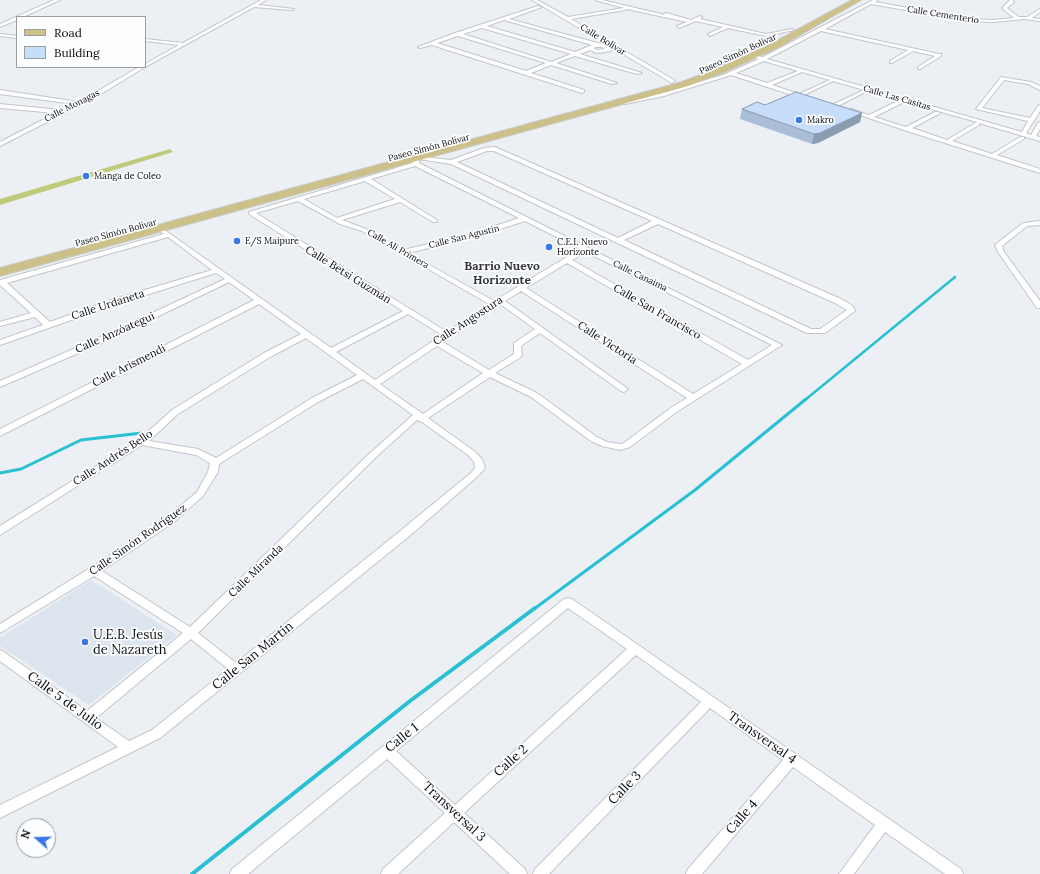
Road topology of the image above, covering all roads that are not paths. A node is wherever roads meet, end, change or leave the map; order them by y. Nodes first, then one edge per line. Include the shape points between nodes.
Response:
1 (58, 0) edge
2 (264, 0) edge
3 (534, 0) edge
4 (597, 0) edge
5 (845, 0) edge
6 (857, 0) edge
7 (1008, 0) edge
8 (873, 1) edge
9 (254, 6) junction
10 (540, 7) dead end
11 (629, 8) junction
12 (842, 8) junction
13 (292, 9) dead end
14 (1040, 10) edge
15 (854, 11) junction
16 (22, 16) edge
17 (703, 16) dead end
18 (568, 18) junction
19 (1017, 18) junction
20 (1029, 18) junction
21 (16, 19) edge
22 (504, 19) junction
23 (693, 20) junction
24 (1040, 20) edge
25 (0, 26) edge
26 (481, 26) junction
27 (728, 26) junction
28 (679, 27) dead end
29 (820, 29) junction
30 (457, 34) junction
31 (710, 34) dead end
32 (0, 35) edge
33 (16, 37) edge
34 (766, 38) junction
35 (146, 40) edge
36 (432, 43) junction
37 (182, 44) junction
38 (599, 46) junction
39 (420, 47) dead end
40 (591, 48) junction
41 (913, 49) junction
42 (607, 51) junction
43 (753, 56) junction
44 (634, 58) junction
45 (763, 59) junction
46 (892, 62) dead end
47 (146, 65) edge
48 (141, 68) edge
49 (920, 68) dead end
50 (799, 72) dead end
51 (526, 73) junction
52 (639, 73) dead end
53 (730, 73) junction
54 (831, 82) dead end
55 (614, 83) dead end
56 (675, 83) junction
57 (768, 85) junction
58 (1040, 88) edge
59 (582, 91) dead end
60 (865, 91) dead end
61 (0, 92) edge
62 (800, 95) junction
63 (814, 100) edge
64 (900, 102) dead end
65 (78, 103) junction
66 (613, 103) junction
67 (827, 104) edge
68 (0, 106) edge
69 (834, 106) junction
70 (1040, 107) edge
71 (61, 112) junction
72 (937, 112) dead end
73 (869, 117) junction
74 (1031, 122) junction
75 (977, 124) dead end
76 (1039, 125) edge
77 (906, 129) junction
78 (1022, 136) junction
79 (1032, 137) junction
80 (1040, 139) edge
81 (947, 142) junction
82 (0, 144) edge
83 (992, 156) junction
84 (414, 158) junction
85 (452, 162) junction
86 (1040, 171) edge
87 (366, 180) junction
88 (299, 199) junction
89 (400, 200) junction
90 (524, 219) junction
91 (336, 220) junction
92 (435, 221) dead end
93 (658, 221) junction
94 (1040, 223) edge
95 (159, 228) junction
96 (169, 235) junction
97 (617, 241) junction
98 (585, 249) junction
99 (402, 252) junction
100 (567, 260) junction
101 (0, 263) edge
102 (218, 270) junction
103 (1, 279) edge
104 (230, 279) junction
105 (521, 288) junction
106 (259, 301) junction
107 (497, 302) junction
108 (1040, 306) edge
109 (407, 312) junction
110 (36, 314) junction
111 (0, 324) edge
112 (48, 325) junction
113 (539, 330) junction
114 (305, 335) junction
115 (447, 336) junction
116 (437, 342) junction
117 (0, 343) edge
118 (329, 352) junction
119 (748, 364) junction
120 (489, 373) junction
121 (362, 376) junction
122 (0, 384) edge
123 (374, 384) junction
124 (624, 389) dead end
125 (693, 398) junction
126 (419, 417) junction
127 (0, 433) edge
128 (141, 442) junction
129 (215, 463) junction
130 (0, 531) edge
131 (95, 571) junction
132 (568, 602) joint
133 (0, 629) edge
134 (191, 633) junction
135 (634, 649) junction
136 (0, 655) edge
137 (236, 669) junction
138 (709, 701) junction
139 (87, 718) junction
140 (129, 748) junction
141 (387, 751) junction
142 (792, 759) junction
143 (0, 812) edge
144 (455, 813) junction
145 (884, 823) junction
146 (236, 874) edge
147 (388, 874) edge
148 (520, 874) edge
149 (540, 874) edge
150 (693, 874) edge
151 (846, 874) edge
152 (956, 874) edge

1 - 16 street
2 - 9 street, Calle Monagas
3 - 18 street, Calle Bolívar
4 - 11 street
5 - 34 main road, Paseo Simón Bolívar via 792,30
6 - 12 main road, Paseo Simón Bolívar
7 - 19 street via 1012,1 1004,8
8 - 15 street, Paseo Simón Bolívar
8 - 19 street, Calle Cementerio via 970,20
9 - 13 street
9 - 37 street, Calle Monagas
10 - 22 street
11 - 18 street
11 - 23 street
12 - 15 street
12 - 43 main road, Paseo Simón Bolívar
14 - 20 street
15 - 29 street, Paseo Simón Bolívar
17 - 23 street
18 - 44 street, Calle Bolívar
19 - 20 street, Calle Cementerio
20 - 24 street, Calle Cementerio
21 - 25 street
22 - 26 street
22 - 38 street
23 - 27 street
23 - 28 street
26 - 30 street
26 - 52 street
27 - 31 street
27 - 34 street
29 - 41 street
29 - 45 street, Paseo Simón Bolívar
30 - 36 street
30 - 55 street
32 - 33 street
34 - 56 main road, Paseo Simón Bolívar via 713,67
35 - 37 street
36 - 39 street
36 - 51 street
37 - 47 street, Calle Monagas
38 - 40 street
38 - 42 street via 609,48
40 - 42 street via 596,52
40 - 51 street
41 - 46 street
41 - 49 street via 939,55
42 - 44 street
43 - 45 street, Calle Las Casitas
43 - 56 main road, Paseo Simón Bolívar via 720,71
44 - 56 street, Calle Bolívar
45 - 53 street, Paseo Simón Bolívar
45 - 78 street, Calle Las Casitas
48 - 65 street, Calle Monagas
50 - 57 street
51 - 59 street
53 - 57 street
53 - 66 street, Paseo Simón Bolívar via 664,94
54 - 62 street
56 - 66 main road, Paseo Simón Bolívar
56 - 84 main road, Paseo Simón Bolívar
57 - 62 street
58 - 74 street via 1002,78 979,109
60 - 69 street
61 - 65 street
62 - 63 street
64 - 73 street
65 - 71 street, Calle Monagas
66 - 84 main road, Paseo Simón Bolívar
67 - 69 street
68 - 71 street
69 - 73 street
70 - 74 street
71 - 82 street, Calle Monagas
72 - 77 street
73 - 77 street
74 - 76 street
74 - 78 street
75 - 81 street
76 - 79 street
77 - 81 street
78 - 79 street, Calle Las Casitas
78 - 83 street
79 - 80 street, Calle Las Casitas
81 - 83 street
83 - 86 street
84 - 85 street
84 - 87 street
84 - 90 street, Calle Canaima
84 - 95 main road, Paseo Simón Bolívar
84 - 101 main road, Paseo Simón Bolívar
85 - 93 street via 486,149 494,149
85 - 97 street
87 - 88 street
87 - 89 street
88 - 91 street, Calle Ali Primera
88 - 109 street, Calle Betsi Guzmán via 251,213
89 - 91 street
89 - 92 street
90 - 98 street, Calle Canaima
90 - 99 street, Calle San Agustín via 489,232
91 - 99 street, Calle Ali Primera via 364,230
93 - 97 street
93 - 97 street via 838,301 851,311 822,331 810,332
94 - 108 street via 1025,224 998,244 1001,252
95 - 96 street
95 - 103 main road, Paseo Simón Bolívar
96 - 102 street
96 - 103 street, Paseo Simón Bolívar
98 - 100 street, Calle Angostura
98 - 119 street, Calle Canaima via 778,345
99 - 107 street, Calle Ali Primera
100 - 105 street, Calle Angostura
100 - 119 street, Calle San Francisco
102 - 104 street
102 - 112 street, Calle Urdaneta
103 - 110 street
104 - 106 street
104 - 122 street, Calle Anzóategui via 121,331
105 - 107 street, Calle Angostura
105 - 125 street, Calle Victoria
106 - 114 street
106 - 127 street, Calle Arismendi
107 - 113 street, Calle Ali Primera
107 - 115 street, Calle Angostura
109 - 115 street, Calle Betsi Guzmán
109 - 118 street
110 - 111 street
110 - 112 street
112 - 117 street, Calle Urdaneta
113 - 120 street, Calle Miranda via 517,345 518,355
113 - 124 street, Calle Ali Primera
114 - 118 street
114 - 128 street, Calle Andrés Bello via 250,364 180,408
115 - 116 street, Calle Angostura
116 - 120 street
116 - 123 street, Calle Angostura
118 - 121 street
119 - 125 street
120 - 125 street via 534,395 594,439 615,446 627,445
120 - 126 street, Calle Miranda
121 - 123 street
121 - 129 street via 315,400
123 - 126 street
126 - 134 street, Calle Miranda via 372,456
126 - 137 street, Calle San Martín via 477,458 480,468
128 - 129 street via 198,452
128 - 130 street, Calle Andrés Bello
129 - 131 street, Calle Simón Rodríguez via 206,485 190,503 170,520
131 - 133 street, Calle Simón Rodríguez
131 - 134 street
132 - 135 street, Transversal 4
132 - 141 street, Calle 1
134 - 137 street
134 - 139 street, Calle Miranda
135 - 138 street, Transversal 4
135 - 144 street, Calle 2
136 - 139 street, Calle 5 de Julio
137 - 140 street, Calle San Martín via 156,734
138 - 142 street, Transversal 4
138 - 149 street, Calle 3
139 - 140 street, Calle 5 de Julio
140 - 143 street, Calle San Martín
141 - 144 street, Transversal 3
141 - 146 street, Calle 1
142 - 145 street, Transversal 4
142 - 150 street, Calle 4
144 - 147 street, Calle 2
144 - 148 street, Transversal 3
145 - 151 street
145 - 152 street, Transversal 4

